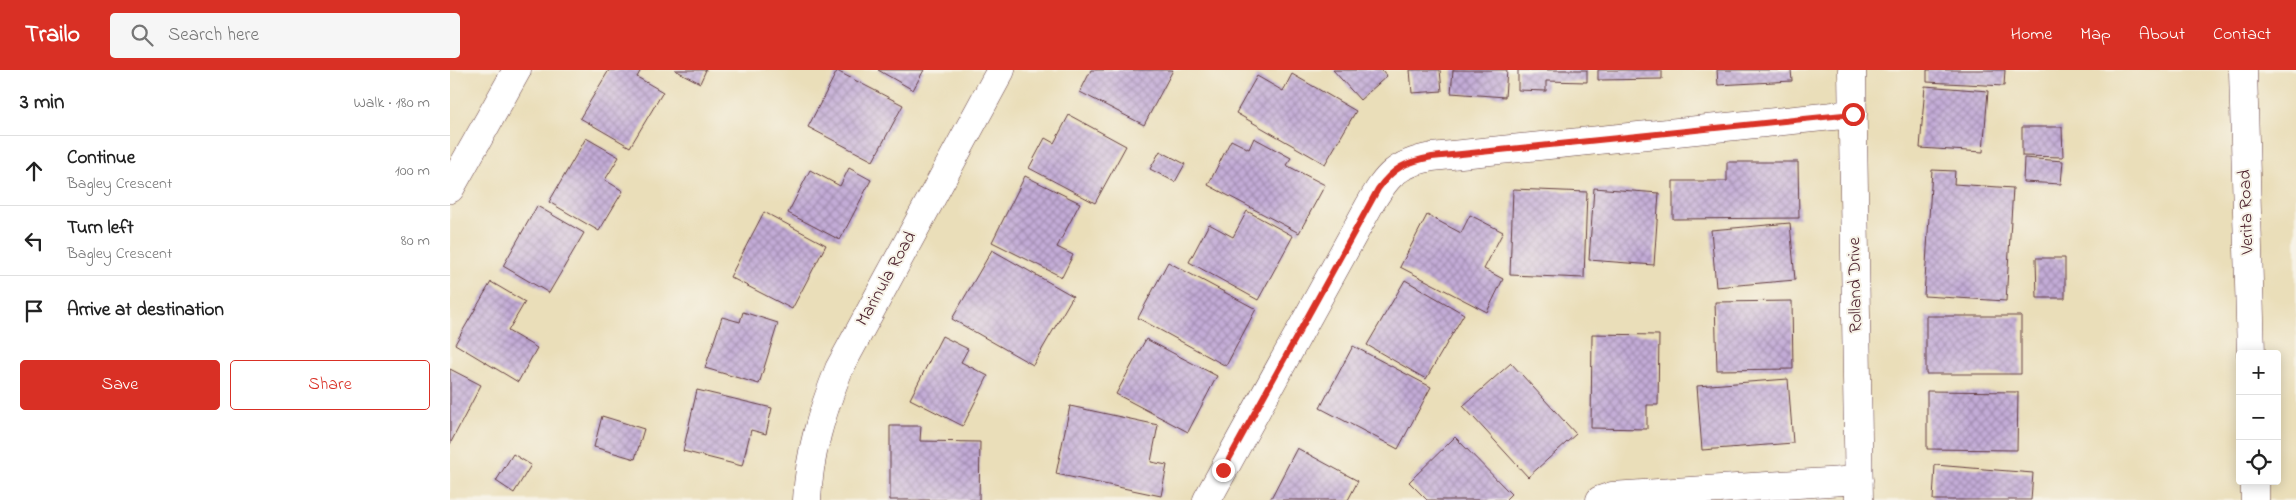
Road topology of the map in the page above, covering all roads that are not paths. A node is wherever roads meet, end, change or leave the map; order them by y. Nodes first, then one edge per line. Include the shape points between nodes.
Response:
1 (517, 70) edge
2 (1001, 70) edge
3 (1852, 70) edge
4 (2243, 70) edge
5 (1853, 114) junction
6 (450, 189) edge
7 (2251, 350) edge
8 (2255, 485) edge
9 (1859, 490) edge
10 (807, 500) edge
11 (1207, 500) edge
12 (1600, 500) edge
13 (2255, 500) edge

1 - 6 street
2 - 10 street, Marinula Road via 839,368 822,412 812,455
3 - 5 street, Rolland Drive
4 - 7 street, Verita Road
5 - 9 street, Rolland Drive
5 - 11 street via 1432,157 1402,165 1388,176 1374,198
8 - 13 street
9 - 12 street via 1612,496

